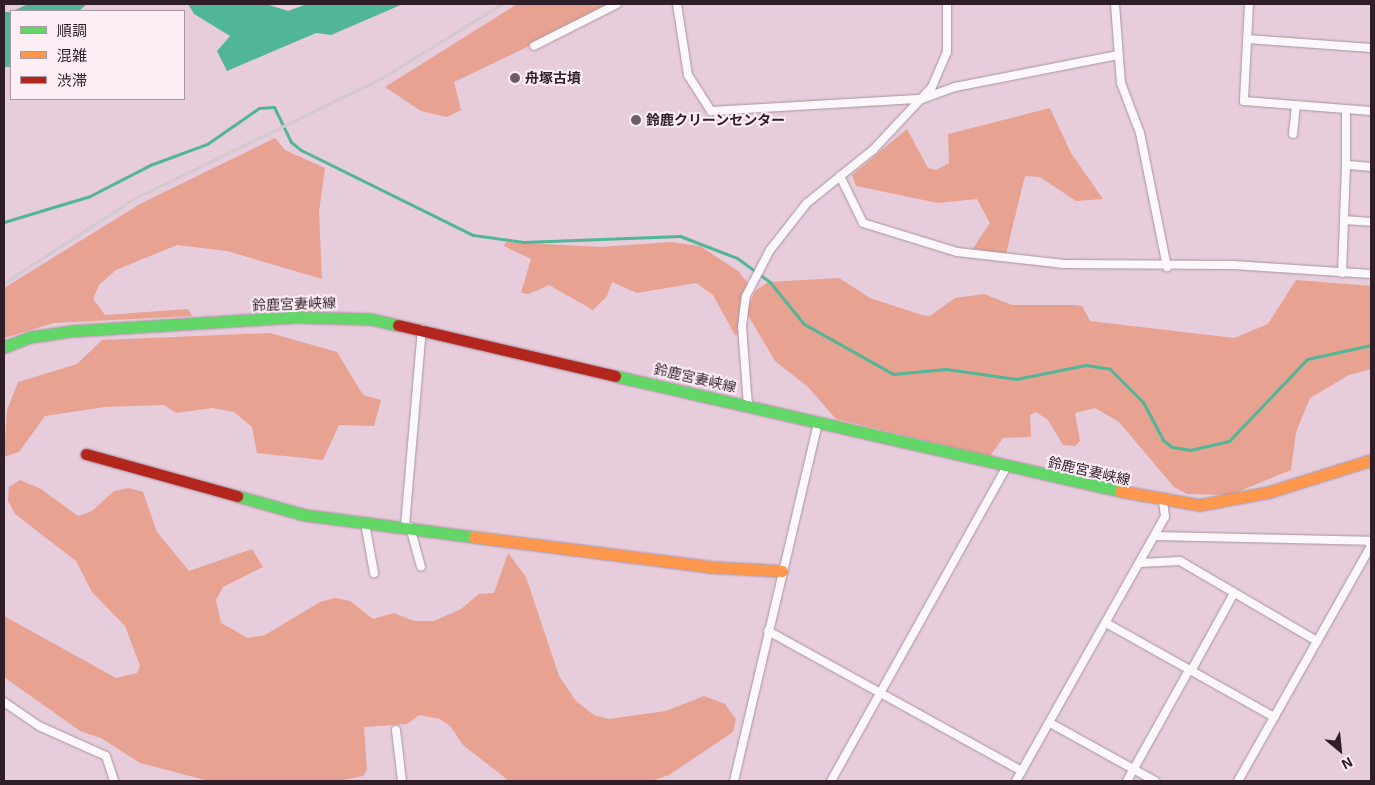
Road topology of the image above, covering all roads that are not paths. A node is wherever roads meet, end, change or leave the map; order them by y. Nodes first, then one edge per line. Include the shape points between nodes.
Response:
1 (617, 4) edge
2 (677, 4) edge
3 (947, 4) edge
4 (1115, 4) edge
5 (1249, 4) edge
6 (1247, 39) junction
7 (534, 46) dead end
8 (1371, 48) edge
9 (1118, 55) junction
10 (922, 100) junction
11 (1296, 106) junction
12 (1346, 110) junction
13 (1371, 112) edge
14 (1293, 134) dead end
15 (1346, 165) junction
16 (1371, 167) edge
17 (840, 176) junction
18 (1344, 220) junction
19 (1371, 222) edge
20 (1167, 266) junction
21 (1342, 273) junction
22 (1371, 274) edge
23 (422, 329) junction
24 (4, 347) edge
25 (748, 406) junction
26 (818, 423) junction
27 (86, 454) dead end
28 (1371, 460) edge
29 (1006, 468) junction
30 (1162, 501) junction
31 (365, 523) junction
32 (408, 527) junction
33 (1155, 536) junction
34 (1371, 546) edge
35 (1140, 563) junction
36 (422, 567) dead end
37 (782, 571) junction
38 (374, 573) dead end
39 (1234, 593) junction
40 (1106, 623) junction
41 (768, 631) junction
42 (1317, 641) junction
43 (1190, 670) junction
44 (880, 694) junction
45 (4, 702) edge
46 (1274, 716) junction
47 (1050, 723) junction
48 (396, 730) dead end
49 (1134, 770) junction
50 (1022, 771) junction
51 (114, 781) edge
52 (402, 781) edge
53 (734, 781) edge
54 (831, 781) edge
55 (1016, 781) edge
56 (1127, 781) edge
57 (1155, 781) edge
58 (1238, 781) edge

1 - 7 street
2 - 10 street via 688,75 712,111
3 - 10 street via 949,36 944,67
4 - 9 street
5 - 6 street
6 - 8 street
6 - 11 street via 1244,101
9 - 10 street via 955,87
9 - 20 street via 1121,83 1140,134
10 - 17 street via 873,150
11 - 12 street
11 - 14 street
12 - 13 street
12 - 15 street
15 - 16 street
15 - 18 street
17 - 20 street via 864,223 933,246 1001,259
17 - 25 street via 807,203 763,262 753,282 742,316
18 - 19 street
18 - 21 street
20 - 21 street via 1233,265
21 - 22 street
23 - 24 main road, 鈴鹿宮妻峡線 via 371,319 294,317 71,331 30,337
23 - 25 main road, 鈴鹿宮妻峡線
23 - 32 street
25 - 26 main road, 鈴鹿宮妻峡線
26 - 29 main road, 鈴鹿宮妻峡線
26 - 37 street
27 - 31 main road via 305,515
28 - 30 main road, 鈴鹿宮妻峡線 via 1219,504
29 - 30 main road, 鈴鹿宮妻峡線
29 - 44 street
30 - 33 street via 1165,517
31 - 32 main road
31 - 38 street
32 - 36 street
32 - 37 main road via 710,567
33 - 34 street via 1368,541
33 - 35 street
34 - 42 street
35 - 39 street via 1180,561
35 - 40 street
37 - 41 street
39 - 42 street
39 - 43 street
40 - 43 street
40 - 47 street
41 - 44 street
41 - 53 street
42 - 46 street
43 - 46 street
43 - 49 street
44 - 50 street
44 - 54 street
45 - 51 street via 39,726 106,756
46 - 58 street
47 - 49 street
47 - 50 street
48 - 52 street
49 - 56 street
49 - 57 street
50 - 55 street

